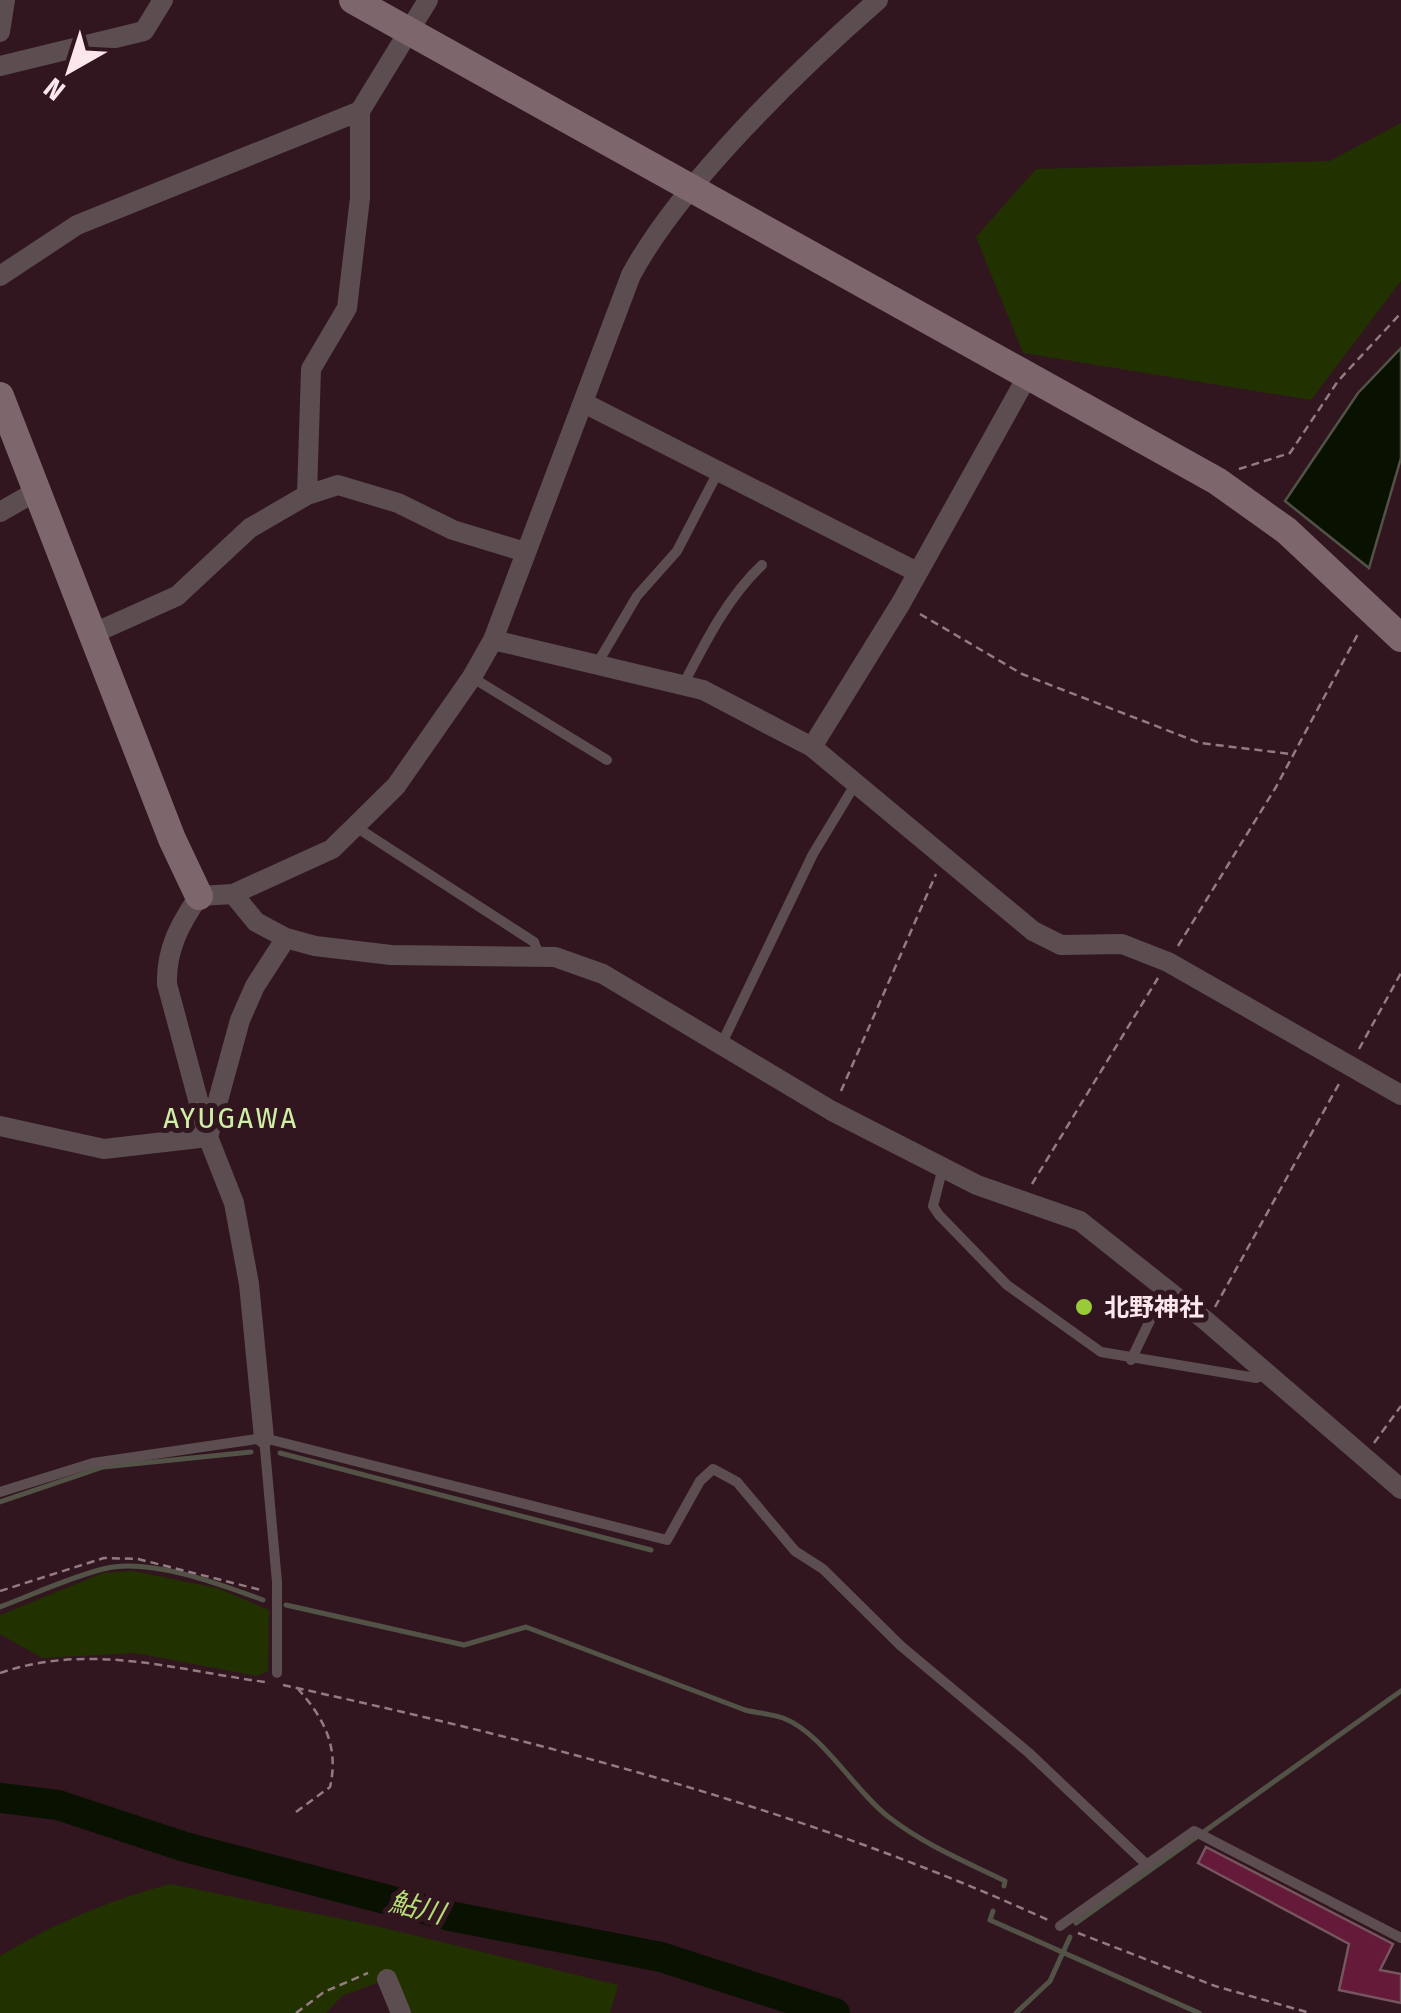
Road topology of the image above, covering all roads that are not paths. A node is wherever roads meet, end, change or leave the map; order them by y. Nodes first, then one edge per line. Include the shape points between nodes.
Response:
1 (5, 0) edge
2 (162, 0) edge
3 (353, 0) edge
4 (428, 0) edge
5 (878, 0) edge
6 (410, 30) junction
7 (0, 32) edge
8 (0, 66) edge
9 (360, 111) junction
10 (692, 189) junction
11 (0, 276) edge
12 (1028, 375) junction
13 (0, 396) edge
14 (584, 402) junction
15 (720, 468) junction
16 (35, 492) junction
17 (307, 495) junction
18 (0, 512) edge
19 (525, 552) junction
20 (762, 565) dead end
21 (917, 572) junction
22 (92, 634) junction
23 (1401, 638) edge
24 (493, 640) junction
25 (597, 665) junction
26 (472, 677) junction
27 (683, 685) junction
28 (812, 747) junction
29 (607, 760) dead end
30 (856, 783) junction
31 (356, 827) junction
32 (233, 894) junction
33 (199, 896) junction
34 (286, 938) junction
35 (539, 955) junction
36 (720, 1046) junction
37 (1401, 1095) edge
38 (0, 1126) edge
39 (208, 1137) junction
40 (943, 1167) junction
41 (1166, 1288) junction
42 (1130, 1360) junction
43 (1267, 1373) junction
44 (264, 1438) junction
45 (1401, 1488) edge
46 (0, 1492) edge
47 (276, 1673) dead end
48 (1145, 1863) junction
49 (1060, 1926) road end
50 (1401, 1938) edge
51 (388, 1978) road end
52 (401, 2013) edge

1 - 7 street
2 - 8 street via 144,31
3 - 6 street
4 - 6 street
5 - 10 street
6 - 9 street
6 - 10 street
9 - 11 street via 77,226
9 - 17 street via 360,198 348,308 311,369
10 - 12 street
10 - 14 street via 646,246
12 - 21 street
12 - 23 street via 1216,481 1287,532
13 - 16 street
14 - 15 street
14 - 19 street
15 - 21 street
15 - 25 lane via 677,550 637,596
16 - 18 street
16 - 22 street
17 - 19 street via 338,485
17 - 22 street via 250,528 177,596
19 - 24 street
20 - 27 lane via 722,615
21 - 28 street
22 - 33 street
24 - 25 street
24 - 26 street
25 - 27 street
26 - 29 lane
26 - 31 street via 396,786
27 - 28 street
28 - 30 street
30 - 36 lane via 813,854
30 - 37 street via 1033,931 1061,945 1122,944 1168,962
31 - 32 street via 332,849
31 - 35 lane via 534,942
32 - 33 street
32 - 34 street via 256,922
33 - 39 street via 178,926 166,964
34 - 35 street via 391,955
34 - 39 street via 240,1020
35 - 36 street via 602,974
36 - 40 street
38 - 39 street via 104,1148
39 - 44 street via 234,1203 250,1284
40 - 41 street via 1080,1221
40 - 42 lane via 932,1206 994,1271 1060,1326 1101,1352
41 - 42 lane
41 - 43 street
42 - 43 lane via 1256,1378
43 - 45 street
44 - 46 lane via 93,1463
44 - 47 lane via 277,1594
44 - 48 lane via 667,1540 706,1473 724,1474 750,1494 795,1551 823,1569
48 - 49 lane
48 - 50 lane via 1188,1832 1203,1834
51 - 52 street

